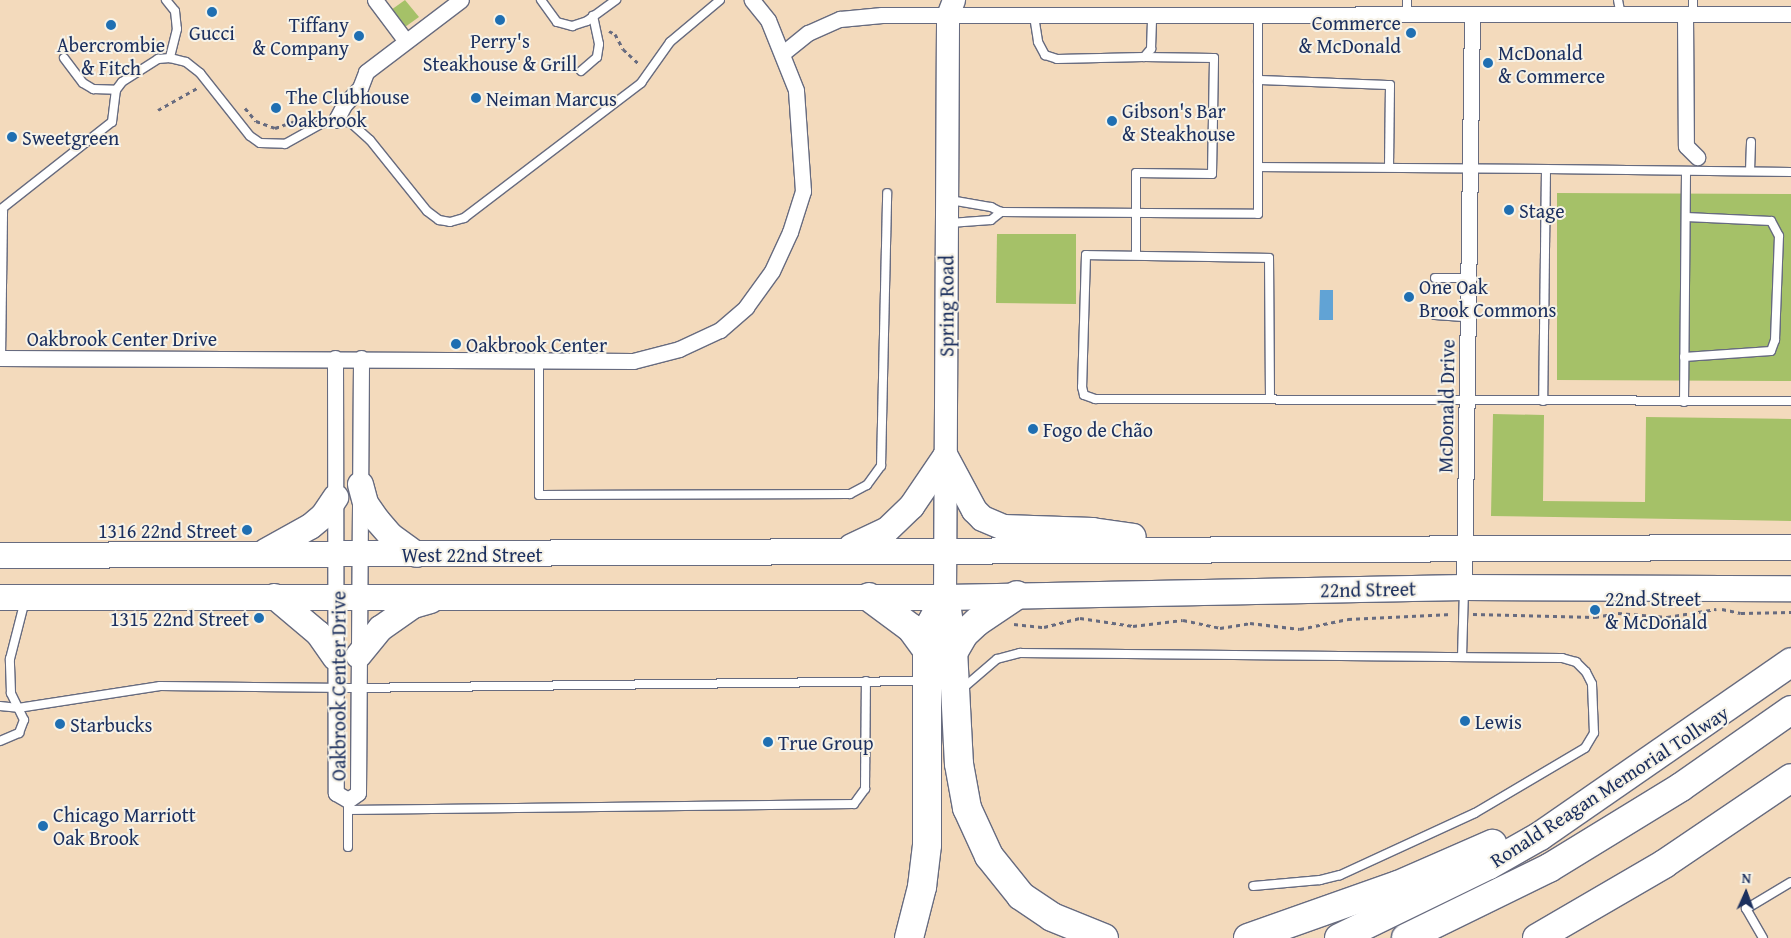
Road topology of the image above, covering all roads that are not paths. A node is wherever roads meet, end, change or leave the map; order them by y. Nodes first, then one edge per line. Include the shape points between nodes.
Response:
1 (166, 0) edge
2 (376, 0) edge
3 (461, 0) edge
4 (541, 0) edge
5 (616, 0) edge
6 (720, 0) edge
7 (752, 0) edge
8 (1618, 0) edge
9 (947, 5) edge
10 (1407, 8) edge
11 (1691, 10) edge
12 (1791, 14) edge
13 (593, 16) junction
14 (1034, 16) junction
15 (1152, 16) junction
16 (1258, 16) junction
17 (1472, 16) junction
18 (1621, 16) junction
19 (405, 40) junction
20 (783, 54) junction
21 (1144, 57) junction
22 (64, 58) dead end
23 (170, 58) junction
24 (580, 72) dead end
25 (1258, 80) junction
26 (116, 90) junction
27 (336, 120) junction
28 (1751, 142) dead end
29 (1697, 164) junction
30 (1258, 166) junction
31 (1389, 167) junction
32 (1470, 168) junction
33 (1546, 169) junction
34 (1686, 170) junction
35 (1750, 171) junction
36 (1791, 172) edge
37 (887, 193) dead end
38 (947, 200) junction
39 (1, 210) edge
40 (1001, 212) junction
41 (1136, 212) junction
42 (1686, 217) junction
43 (947, 224) junction
44 (1136, 254) junction
45 (1435, 278) dead end
46 (1468, 278) junction
47 (1434, 315) dead end
48 (1467, 317) junction
49 (1684, 357) junction
50 (1, 358) edge
51 (335, 358) junction
52 (361, 358) junction
53 (539, 360) junction
54 (1270, 399) junction
55 (1466, 400) junction
56 (1543, 401) junction
57 (1791, 401) edge
58 (1684, 402) junction
59 (945, 456) junction
60 (360, 484) junction
61 (335, 497) junction
62 (1791, 547) edge
63 (1158, 548) junction
64 (1464, 548) junction
65 (945, 549) junction
66 (841, 551) junction
67 (347, 553) junction
68 (259, 554) junction
69 (416, 554) junction
70 (0, 555) edge
71 (1464, 587) junction
72 (1791, 588) edge
73 (347, 595) junction
74 (1017, 595) junction
75 (274, 596) junction
76 (442, 596) junction
77 (0, 597) edge
78 (25, 597) junction
79 (869, 597) junction
80 (945, 597) junction
81 (940, 651) junction
82 (347, 656) junction
83 (1462, 657) junction
84 (1791, 662) edge
85 (866, 681) junction
86 (927, 681) junction
87 (335, 688) junction
88 (358, 688) junction
89 (954, 702) junction
90 (0, 706) edge
91 (18, 708) junction
92 (1791, 710) edge
93 (1695, 729) junction
94 (0, 741) edge
95 (1791, 778) edge
96 (348, 805) junction
97 (348, 847) dead end
98 (1791, 882) edge
99 (1253, 886) dead end
100 (909, 938) edge
101 (1104, 938) edge
102 (1248, 938) edge
103 (1339, 938) edge
104 (1406, 938) edge
105 (1536, 938) edge
106 (1763, 938) edge

1 - 23 lane via 175,12 176,29
2 - 19 street
3 - 19 street
4 - 13 lane via 557,22 572,26
5 - 13 lane
6 - 27 lane via 670,42 641,83 464,218 450,222 439,220 427,211 370,140 351,123
7 - 20 street, Oakbrook Center Drive via 768,20
8 - 18 lane
9 - 14 street
9 - 20 street via 840,20 808,33
9 - 38 street, Spring Road
10 - 16 street
10 - 17 street
11 - 12 street
11 - 18 street
11 - 29 street via 1686,146
13 - 24 lane via 599,44 597,57
14 - 15 street
14 - 21 lane via 1038,42 1045,55 1057,59
15 - 16 street
15 - 21 lane via 1151,49
16 - 25 lane
17 - 18 street
17 - 32 street, McDonald Drive
19 - 27 street via 366,72 360,88 344,105
20 - 53 street, Oakbrook Center Drive via 796,90 803,191 790,232 772,270 746,308 720,330 679,349 633,360
21 - 41 lane via 1214,58 1212,174 1136,174
22 - 26 lane via 88,86
23 - 26 lane via 158,59 145,66
23 - 27 lane via 186,62 200,72 250,136 260,143 285,144 321,124
25 - 30 lane
25 - 31 lane via 1390,85
26 - 39 lane via 112,122
28 - 35 lane
29 - 34 lane
29 - 35 lane
30 - 31 lane
30 - 41 lane via 1258,214
31 - 32 lane
32 - 33 lane
32 - 46 street, McDonald Drive
33 - 34 lane
33 - 56 lane
34 - 42 lane
35 - 36 lane
37 - 53 lane via 881,466 866,485 850,494 539,495
38 - 40 lane via 991,207
38 - 43 street, Spring Road
39 - 50 lane
40 - 41 lane
40 - 43 lane via 991,220
41 - 44 lane
42 - 49 lane
42 - 49 lane via 1771,221 1779,236 1775,340 1771,351
43 - 59 street, Spring Road
44 - 54 lane via 1269,258
44 - 54 lane via 1090,253 1084,260 1084,395 1095,399
45 - 46 lane
46 - 48 street, McDonald Drive
47 - 48 lane
48 - 55 street, McDonald Drive
49 - 58 lane
50 - 51 street, Oakbrook Center Drive
51 - 52 street, Oakbrook Center Drive
51 - 61 street, Oakbrook Center Drive
52 - 53 street, Oakbrook Center Drive
52 - 60 street, Oakbrook Center Drive
54 - 55 lane
55 - 56 lane
55 - 64 street, McDonald Drive
56 - 58 lane
57 - 58 lane
59 - 63 main road via 974,510 982,518 1011,528 1092,530 1134,536
59 - 65 street, Spring Road
59 - 66 main road via 911,506 886,530
60 - 67 street, Oakbrook Center Drive
60 - 69 main road via 365,503 377,520 390,535
61 - 67 street, Oakbrook Center Drive
61 - 68 main road via 323,516 310,526
62 - 64 main road, 22nd Street
63 - 64 main road, 22nd Street
63 - 65 main road, 22nd Street
64 - 71 street, McDonald Drive
65 - 66 main road, West 22nd Street
65 - 80 street, Spring Road
66 - 69 main road, West 22nd Street
67 - 68 main road, West 22nd Street
67 - 69 main road, West 22nd Street
67 - 73 street, Oakbrook Center Drive
67 - 73 street, Oakbrook Center Drive
68 - 70 main road, West 22nd Street
71 - 72 main road, 22nd Street
71 - 74 main road, 22nd Street
71 - 83 lane
73 - 75 main road, West 22nd Street
73 - 76 main road, West 22nd Street
73 - 82 street, Oakbrook Center Drive
73 - 82 street, Oakbrook Center Drive
74 - 80 main road, 22nd Street
74 - 81 highway
75 - 78 main road, West 22nd Street
75 - 82 main road
76 - 79 main road, West 22nd Street
76 - 82 main road via 413,605 397,615
77 - 78 main road, West 22nd Street
78 - 91 lane via 10,659 11,693
79 - 80 main road, West 22nd Street
79 - 81 highway
80 - 81 highway via 932,622
81 - 86 highway
81 - 89 highway
82 - 87 street, Oakbrook Center Drive
82 - 88 street, Oakbrook Center Drive
83 - 89 lane via 1009,654 997,659 966,683
83 - 99 lane via 1562,658 1576,662 1592,684 1594,733 1585,748 1474,813 1340,875
84 - 93 highway, Ronald Reagan Memorial Tollway
85 - 86 lane
85 - 88 lane
85 - 96 lane via 865,789 854,804
86 - 100 highway via 927,845 922,887
87 - 88 lane
87 - 91 lane via 160,686
87 - 96 street, Oakbrook Center Drive via 336,793
88 - 96 street, Oakbrook Center Drive via 358,793
89 - 101 highway via 959,764 967,808 989,856 1021,896 1052,917
90 - 91 lane
91 - 94 lane via 24,720 19,734
92 - 104 highway, Ronald Reagan Memorial Tollway via 1681,787 1566,858
93 - 102 highway via 1561,810 1499,841 1381,892
93 - 103 highway, Ronald Reagan Memorial Tollway via 1540,836 1489,865
95 - 105 highway via 1664,864
96 - 97 lane
98 - 106 lane via 1746,909

